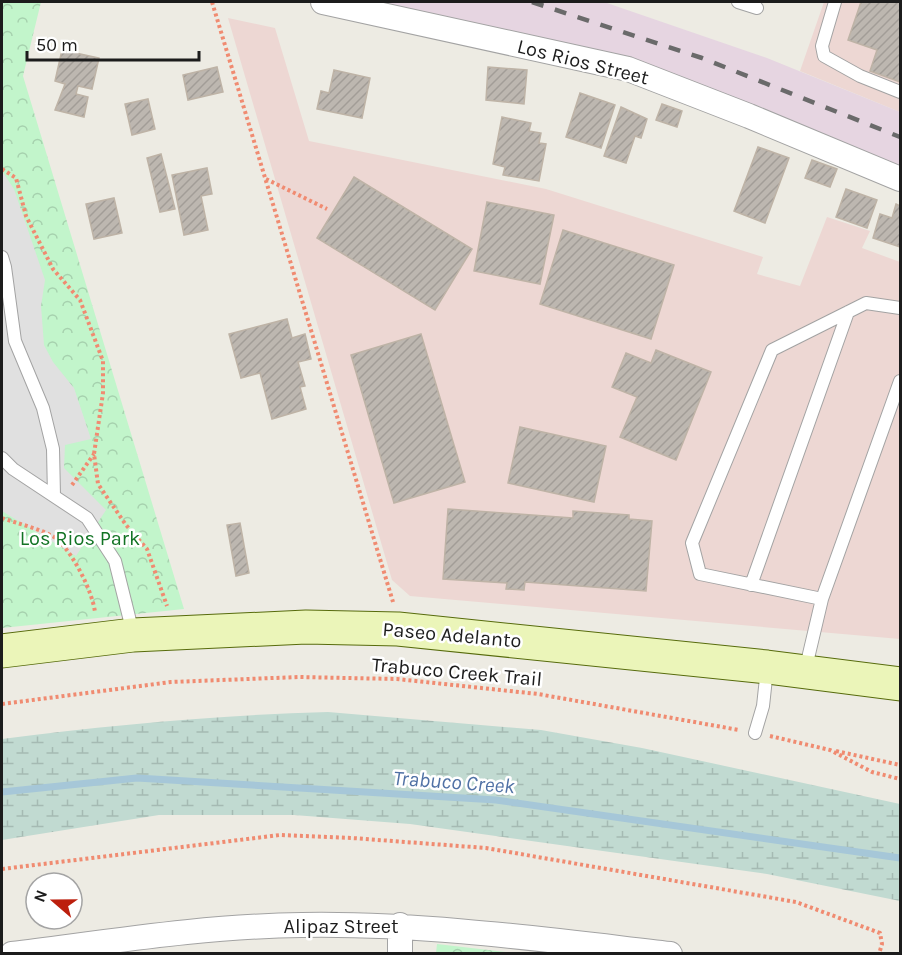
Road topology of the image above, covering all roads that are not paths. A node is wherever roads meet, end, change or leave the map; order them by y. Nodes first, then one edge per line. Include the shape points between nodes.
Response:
1 (323, 2) edge
2 (738, 2) edge
3 (835, 2) edge
4 (757, 8) dead end
5 (900, 92) edge
6 (900, 179) edge
7 (2, 257) edge
8 (900, 308) edge
9 (848, 312) junction
10 (900, 381) edge
11 (2, 458) edge
12 (57, 499) junction
13 (751, 585) junction
14 (822, 599) junction
15 (134, 635) junction
16 (2, 651) edge
17 (767, 667) junction
18 (805, 672) junction
19 (900, 684) edge
20 (755, 733) road end
21 (400, 925) junction
22 (12, 954) edge
23 (400, 954) edge
24 (670, 954) edge

1 - 6 street, Los Rios Street via 628,69
2 - 4 lane
3 - 5 lane via 822,46 824,56
7 - 12 lane via 15,341 43,408 53,449
8 - 9 lane via 866,303
9 - 13 lane
9 - 13 lane via 772,350 692,543 700,574
10 - 14 lane
11 - 12 lane
12 - 15 lane via 87,518 115,561
13 - 14 lane
14 - 18 lane
15 - 16 street, Paseo Adelanto
15 - 17 street, Paseo Adelanto via 306,627 398,629
17 - 18 street, Paseo Adelanto
17 - 20 lane via 763,706
18 - 19 street, Paseo Adelanto
21 - 22 street, Alipaz Street via 301,925 192,932
21 - 23 street
21 - 24 street, Alipaz Street

